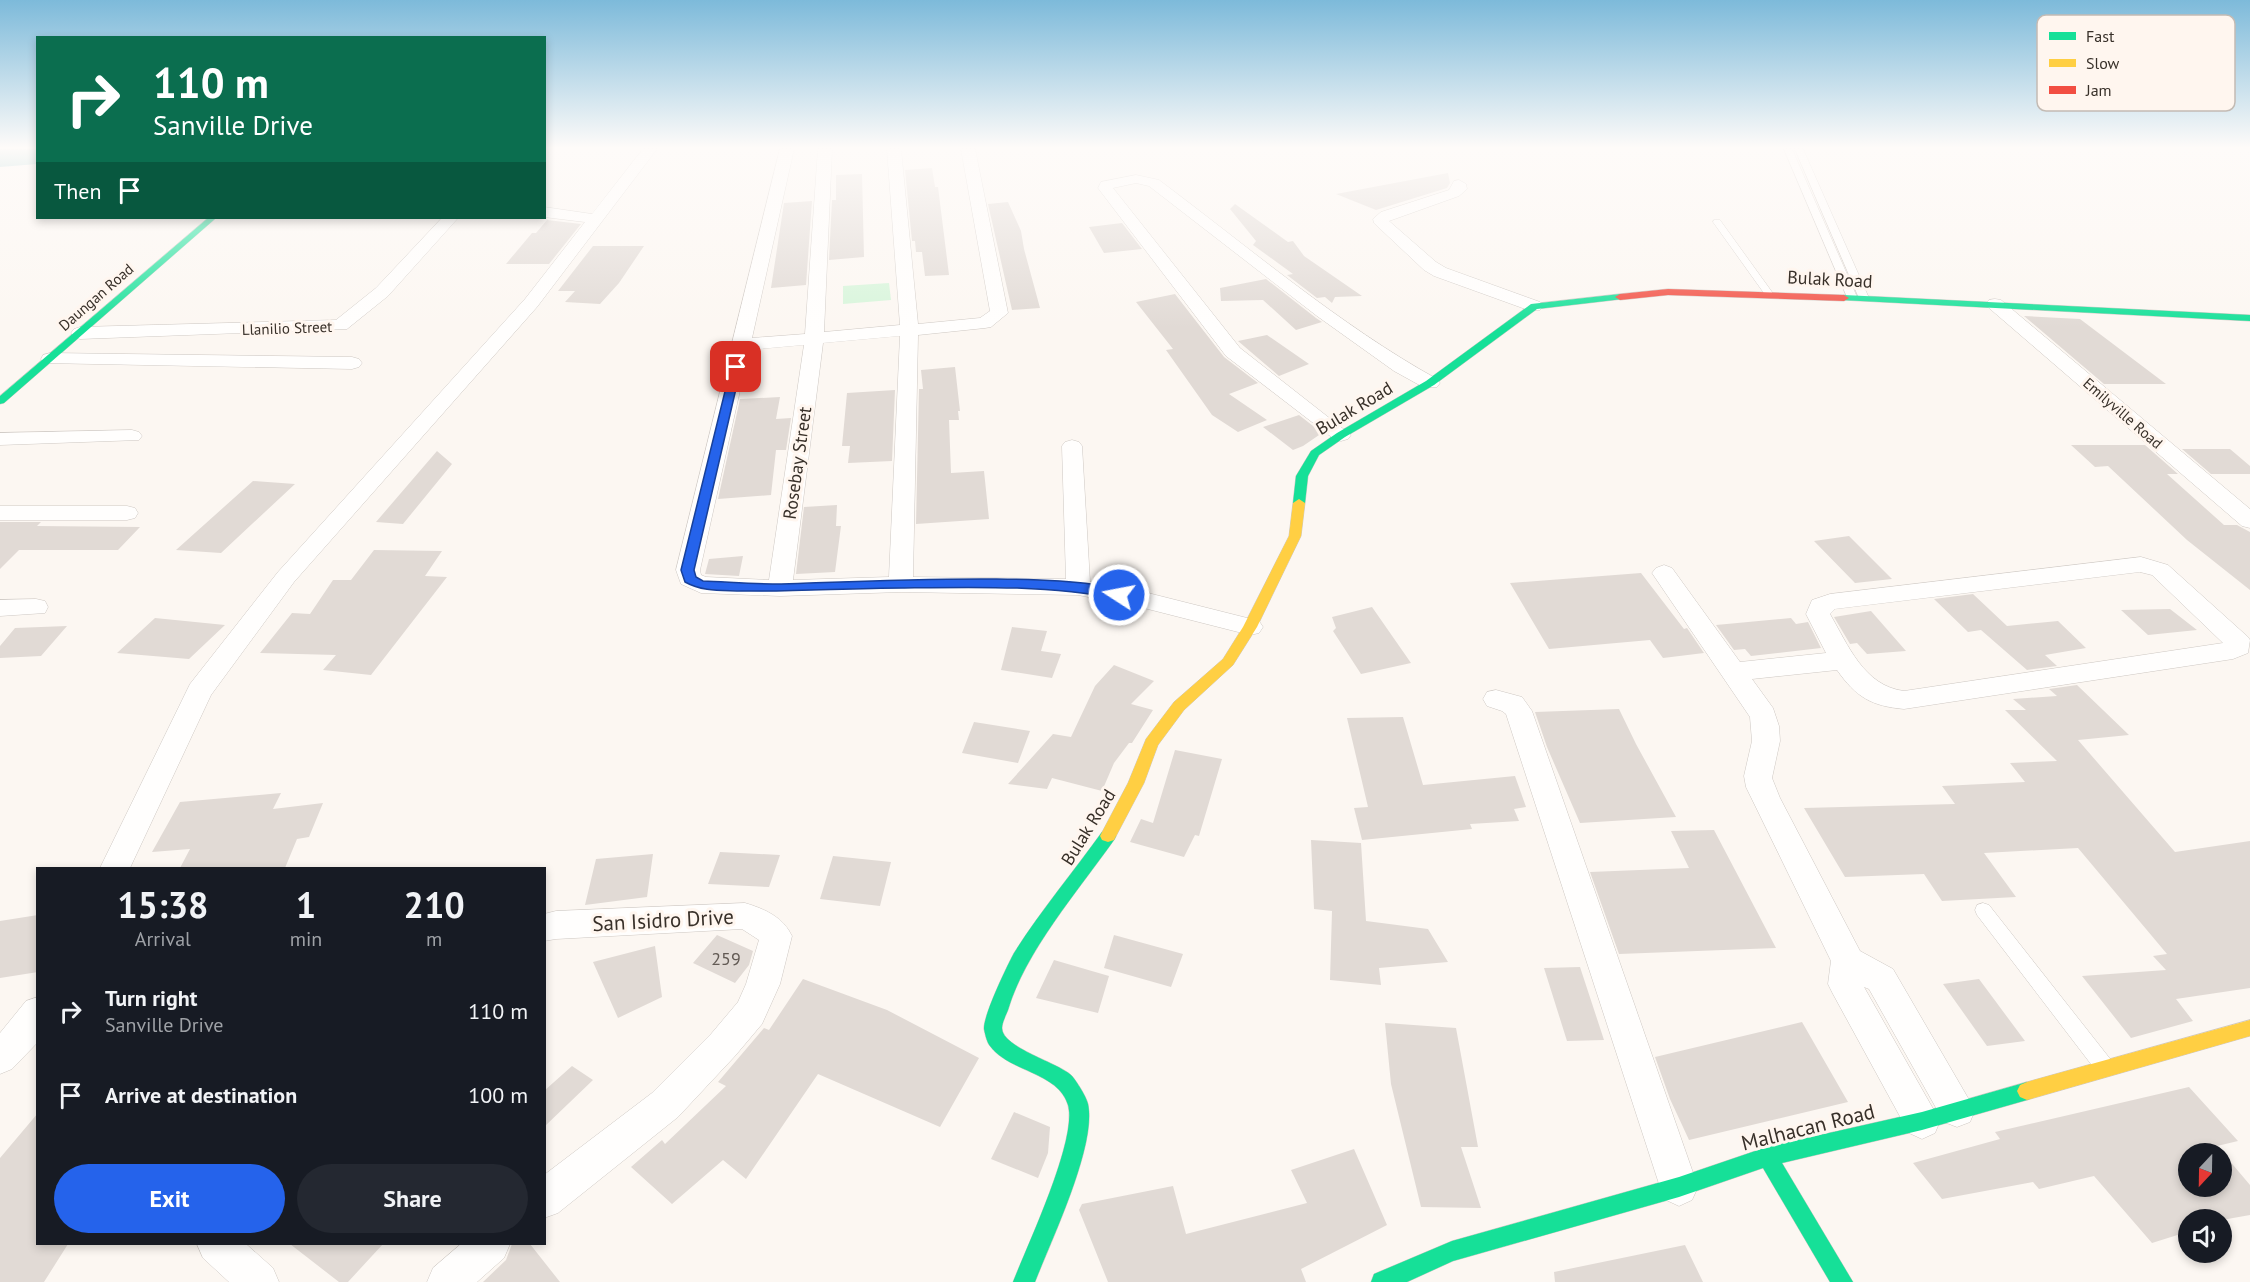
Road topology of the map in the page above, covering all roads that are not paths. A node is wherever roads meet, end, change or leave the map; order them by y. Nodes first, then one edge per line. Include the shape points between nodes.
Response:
1 (604, 209) edge
2 (773, 209) edge
3 (822, 209) edge
4 (899, 209) edge
5 (979, 209) edge
6 (1121, 209) edge
7 (1188, 209) edge
8 (1406, 209) edge
9 (1816, 209) edge
10 (1823, 209) edge
11 (546, 212) edge
12 (211, 219) edge
13 (449, 219) edge
14 (596, 219) junction
15 (1717, 222) dead end
16 (1769, 294) junction
17 (1858, 298) junction
18 (1995, 304) junction
19 (1534, 306) junction
20 (2250, 318) edge
21 (909, 330) junction
22 (80, 333) junction
23 (814, 339) junction
24 (741, 345) junction
25 (50, 359) junction
26 (352, 363) dead end
27 (1430, 383) junction
28 (0, 401) edge
29 (1341, 435) junction
30 (132, 436) dead end
31 (0, 439) edge
32 (1072, 446) dead end
33 (0, 513) edge
34 (127, 513) dead end
35 (2250, 521) edge
36 (1664, 573) dead end
37 (901, 584) junction
38 (1078, 587) junction
39 (780, 588) junction
40 (36, 607) dead end
41 (0, 608) edge
42 (1250, 627) junction
43 (1844, 660) junction
44 (1733, 672) junction
45 (1496, 699) dead end
46 (115, 867) edge
47 (1983, 910) dead end
48 (546, 928) edge
49 (1848, 961) junction
50 (36, 1014) edge
51 (2250, 1028) edge
52 (0, 1058) edge
53 (2105, 1067) junction
54 (1957, 1110) junction
55 (1922, 1121) junction
56 (1767, 1157) junction
57 (1679, 1187) junction
58 (546, 1197) edge
59 (218, 1245) edge
60 (489, 1245) edge
61 (258, 1282) edge
62 (447, 1282) edge
63 (1024, 1282) edge
64 (1382, 1282) edge
65 (1842, 1282) edge

1 - 14 street
2 - 24 street
3 - 23 street, Rosebay Street
4 - 21 street
5 - 21 street via 999,313 985,323
6 - 29 street via 1233,352
7 - 27 street via 1323,312
8 - 19 street via 1387,215 1382,223 1430,266
9 - 17 lane
10 - 17 lane
11 - 14 street
12 - 22 street, Daungan Road
13 - 22 street, Llanilio Street via 382,292 341,326
14 - 46 street via 531,303 286,577 199,690
15 - 16 lane
16 - 17 street, Bulak Road
16 - 19 street, Bulak Road via 1668,292
17 - 18 street, Bulak Road
18 - 20 street, Bulak Road
18 - 35 street, Emilyville Road
19 - 27 street, Bulak Road
21 - 23 street
21 - 37 street
22 - 25 street, Daungan Road
23 - 24 street
23 - 39 street, Rosebay Street
24 - 39 street via 688,570 690,579 701,585
25 - 26 street
25 - 28 street, Daungan Road
27 - 29 street, Bulak Road
29 - 42 street, Bulak Road via 1315,453 1302,476 1295,536
30 - 31 street
32 - 38 street
33 - 34 street
36 - 44 street
37 - 38 street
37 - 39 street
38 - 42 street
40 - 41 street
42 - 63 street, Bulak Road via 1228,662 1179,706 1151,743 1136,783 1109,834 1020,958 1002,999 993,1028 997,1041 1064,1081 1078,1104 1074,1154
43 - 43 street via 1870,691 1904,700 2233,650 2239,643 2160,570 2141,564 1830,602 1821,606 1818,614
43 - 44 street
44 - 49 street via 1763,715 1767,746 1758,777 1772,815
45 - 57 street via 1512,704 1518,711
47 - 53 lane
48 - 58 street, San Isidro Drive via 745,916 776,936 763,984 750,1013 723,1045 665,1105
49 - 54 street via 1881,979
49 - 55 street via 1845,984
50 - 52 street
51 - 53 street, Malhacan Road
53 - 54 street, Malhacan Road
54 - 55 street, Malhacan Road
55 - 56 street, Malhacan Road
56 - 57 street, Malhacan Road
56 - 65 street
57 - 64 street, Malhacan Road via 1452,1251
59 - 61 street
60 - 62 street

